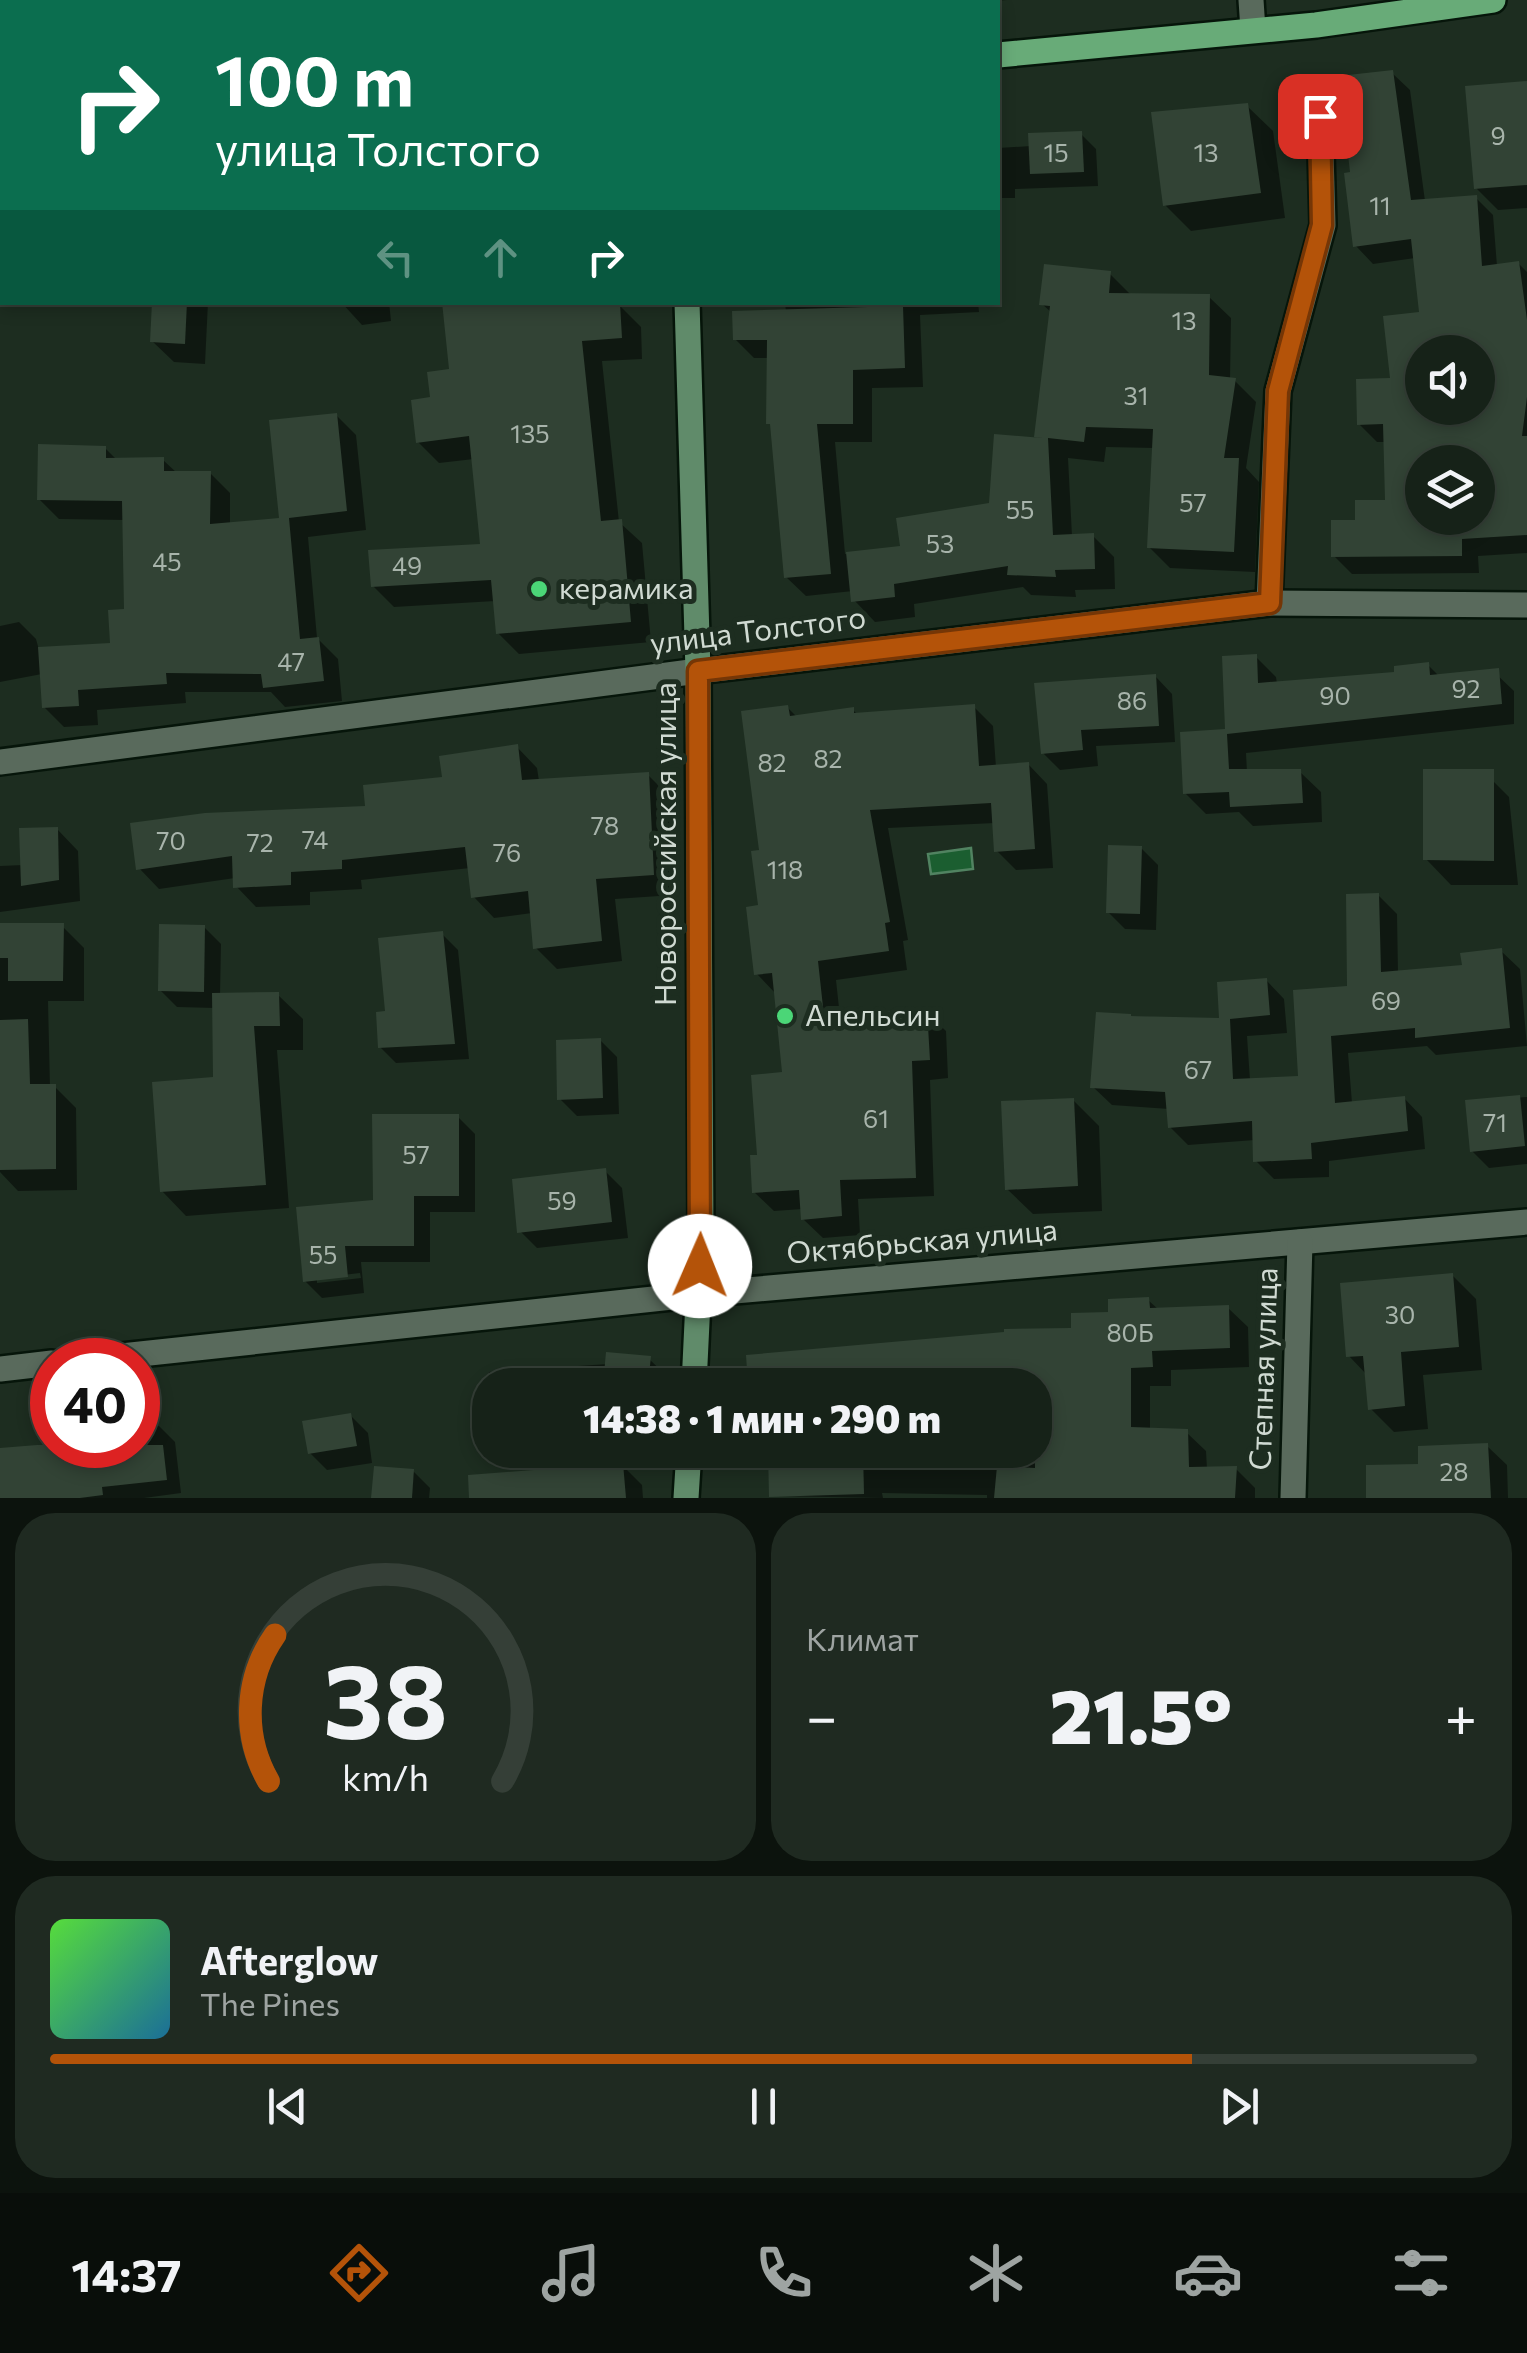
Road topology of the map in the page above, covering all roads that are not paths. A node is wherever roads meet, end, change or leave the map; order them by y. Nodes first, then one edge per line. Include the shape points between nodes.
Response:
1 (1251, 0) edge
2 (1493, 0) edge
3 (1253, 30) junction
4 (1000, 54) edge
5 (1320, 116) dead end
6 (687, 305) edge
7 (1270, 603) junction
8 (1527, 605) edge
9 (698, 671) junction
10 (0, 762) edge
11 (1527, 1222) edge
12 (1300, 1242) junction
13 (700, 1294) junction
14 (160, 1352) edge
15 (30, 1366) edge
16 (695, 1368) edge
17 (0, 1369) edge
18 (688, 1468) edge
19 (686, 1498) edge
20 (1293, 1498) edge

1 - 3 street
2 - 3 main road
3 - 4 main road
5 - 7 street via 1322,225 1278,391
6 - 9 street, Новороссийская улица
7 - 8 street, улица Толстого
7 - 9 street, улица Толстого
9 - 10 street, улица Толстого
9 - 13 street, Новороссийская улица
11 - 12 street, Октябрьская улица
12 - 13 street, Октябрьская улица
12 - 20 street, Степная улица
13 - 14 street, Октябрьская улица
13 - 16 street, Новороссийская улица
15 - 17 street
18 - 19 street

